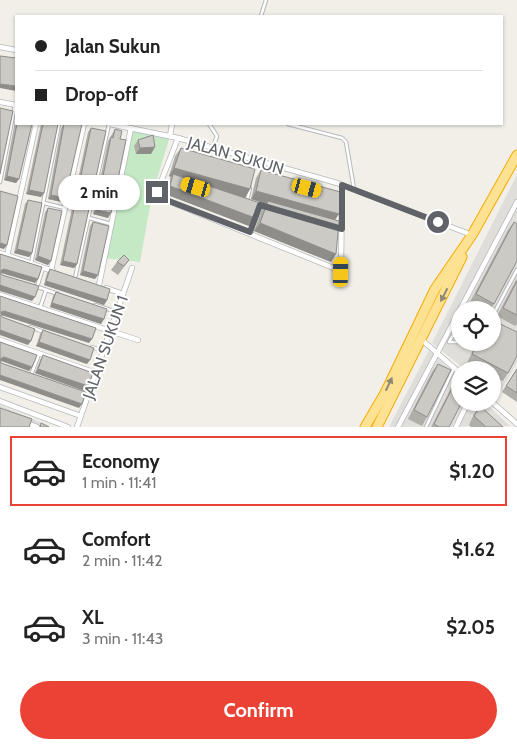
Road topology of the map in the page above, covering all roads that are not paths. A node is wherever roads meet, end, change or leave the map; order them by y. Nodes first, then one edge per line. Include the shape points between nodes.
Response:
1 (266, 0) edge
2 (261, 15) edge
3 (0, 47) edge
4 (15, 50) edge
5 (0, 102) edge
6 (15, 104) edge
7 (15, 109) edge
8 (36, 125) edge
9 (59, 125) edge
10 (84, 125) edge
11 (110, 125) edge
12 (115, 125) edge
13 (172, 125) edge
14 (210, 125) edge
15 (292, 125) edge
16 (131, 128) junction
17 (170, 136) junction
18 (178, 138) junction
19 (212, 148) junction
20 (171, 150) junction
21 (180, 153) edge
22 (517, 155) edge
23 (162, 177) junction
24 (172, 180) edge
25 (0, 182) edge
26 (251, 183) edge
27 (342, 185) junction
28 (354, 190) junction
29 (333, 196) edge
30 (238, 198) edge
31 (342, 198) junction
32 (247, 201) junction
33 (517, 202) edge
34 (44, 204) junction
35 (67, 208) junction
36 (89, 218) junction
37 (506, 222) junction
38 (111, 224) junction
39 (512, 224) edge
40 (333, 226) edge
41 (342, 229) junction
42 (250, 232) junction
43 (472, 235) junction
44 (0, 253) edge
45 (7, 256) junction
46 (31, 264) junction
47 (44, 268) junction
48 (132, 268) dead end
49 (51, 270) junction
50 (517, 270) edge
51 (59, 273) edge
52 (67, 275) edge
53 (75, 278) junction
54 (83, 280) edge
55 (91, 283) edge
56 (28, 284) edge
57 (99, 285) junction
58 (37, 287) junction
59 (46, 290) junction
60 (123, 294) junction
61 (0, 295) edge
62 (64, 296) edge
63 (464, 301) edge
64 (501, 301) edge
65 (90, 304) edge
66 (40, 308) junction
67 (117, 312) junction
68 (420, 317) junction
69 (27, 326) edge
70 (451, 326) edge
71 (110, 332) junction
72 (52, 334) edge
73 (451, 339) edge
74 (0, 340) edge
75 (138, 340) dead end
76 (422, 340) junction
77 (444, 340) junction
78 (449, 342) joint
79 (86, 346) edge
80 (104, 351) junction
81 (436, 352) junction
82 (39, 354) junction
83 (451, 365) edge
84 (23, 372) edge
85 (96, 373) junction
86 (31, 374) junction
87 (451, 374) edge
88 (39, 377) edge
89 (0, 387) edge
90 (80, 392) edge
91 (88, 395) junction
92 (0, 401) edge
93 (501, 410) edge
94 (464, 411) edge
95 (484, 411) edge
96 (487, 414) edge
97 (81, 416) junction
98 (19, 420) edge
99 (517, 424) edge
100 (37, 426) edge
101 (68, 426) edge
102 (77, 426) edge
103 (365, 426) edge
104 (377, 426) edge
105 (399, 426) edge
106 (426, 426) edge
107 (458, 426) edge

1 - 2 lane
3 - 4 street
5 - 6 street
7 - 25 lane
8 - 45 street
9 - 34 lane
10 - 35 street
11 - 36 lane
12 - 16 street
13 - 17 street
14 - 19 lane via 217,136
15 - 28 lane via 342,138 346,142
16 - 17 street
16 - 38 street
17 - 18 street, JALAN SUKUN
18 - 19 street, JALAN SUKUN
18 - 20 street
19 - 27 street, JALAN SUKUN
20 - 21 street
20 - 23 street
22 - 43 highway
23 - 24 lane
23 - 42 street via 157,192 161,198
26 - 32 lane
27 - 28 street, JALAN SUKUN
27 - 31 street
28 - 43 street, JALAN SUKUN
29 - 31 street
30 - 32 lane
31 - 41 street
32 - 42 lane via 260,205
33 - 37 street
34 - 35 lane
34 - 46 lane
35 - 49 street
36 - 38 lane
36 - 53 lane
37 - 39 street
37 - 63 street
38 - 57 street
40 - 41 lane
41 - 42 street via 341,272
43 - 68 highway
43 -> 76 highway
44 - 45 street
45 - 46 street
46 - 47 street
47 - 49 street
47 - 58 lane
48 - 60 street, JALAN SUKUN 1
49 - 51 street
50 - 64 lane
52 - 53 street
53 - 54 street
55 - 57 street
56 - 58 lane
57 - 60 street
58 - 59 lane
59 - 62 lane
59 - 66 lane
60 - 67 street, JALAN SUKUN 1
61 - 66 street
65 - 67 lane
66 - 71 street
67 - 71 street, JALAN SUKUN 1
68 - 76 highway via 419,335
103 -> 68 highway via 385,393
69 - 72 lane
70 - 77 street
71 - 75 street
71 - 80 street, JALAN SUKUN 1
73 - 78 lane
74 - 82 street
76 - 81 street
76 - 104 highway
77 - 78 lane
77 - 81 street
79 - 80 lane
80 - 85 street, JALAN SUKUN 1
81 - 83 street
81 - 105 street
82 - 85 street
82 - 86 lane
84 - 86 lane
85 - 91 street, JALAN SUKUN 1
86 - 88 lane
87 - 106 lane
89 - 97 street
90 - 91 lane
91 - 97 street, JALAN SUKUN 1
92 - 101 street
93 - 99 street
94 - 107 street
95 - 96 street
97 - 102 street, JALAN SUKUN 1
98 - 100 street

